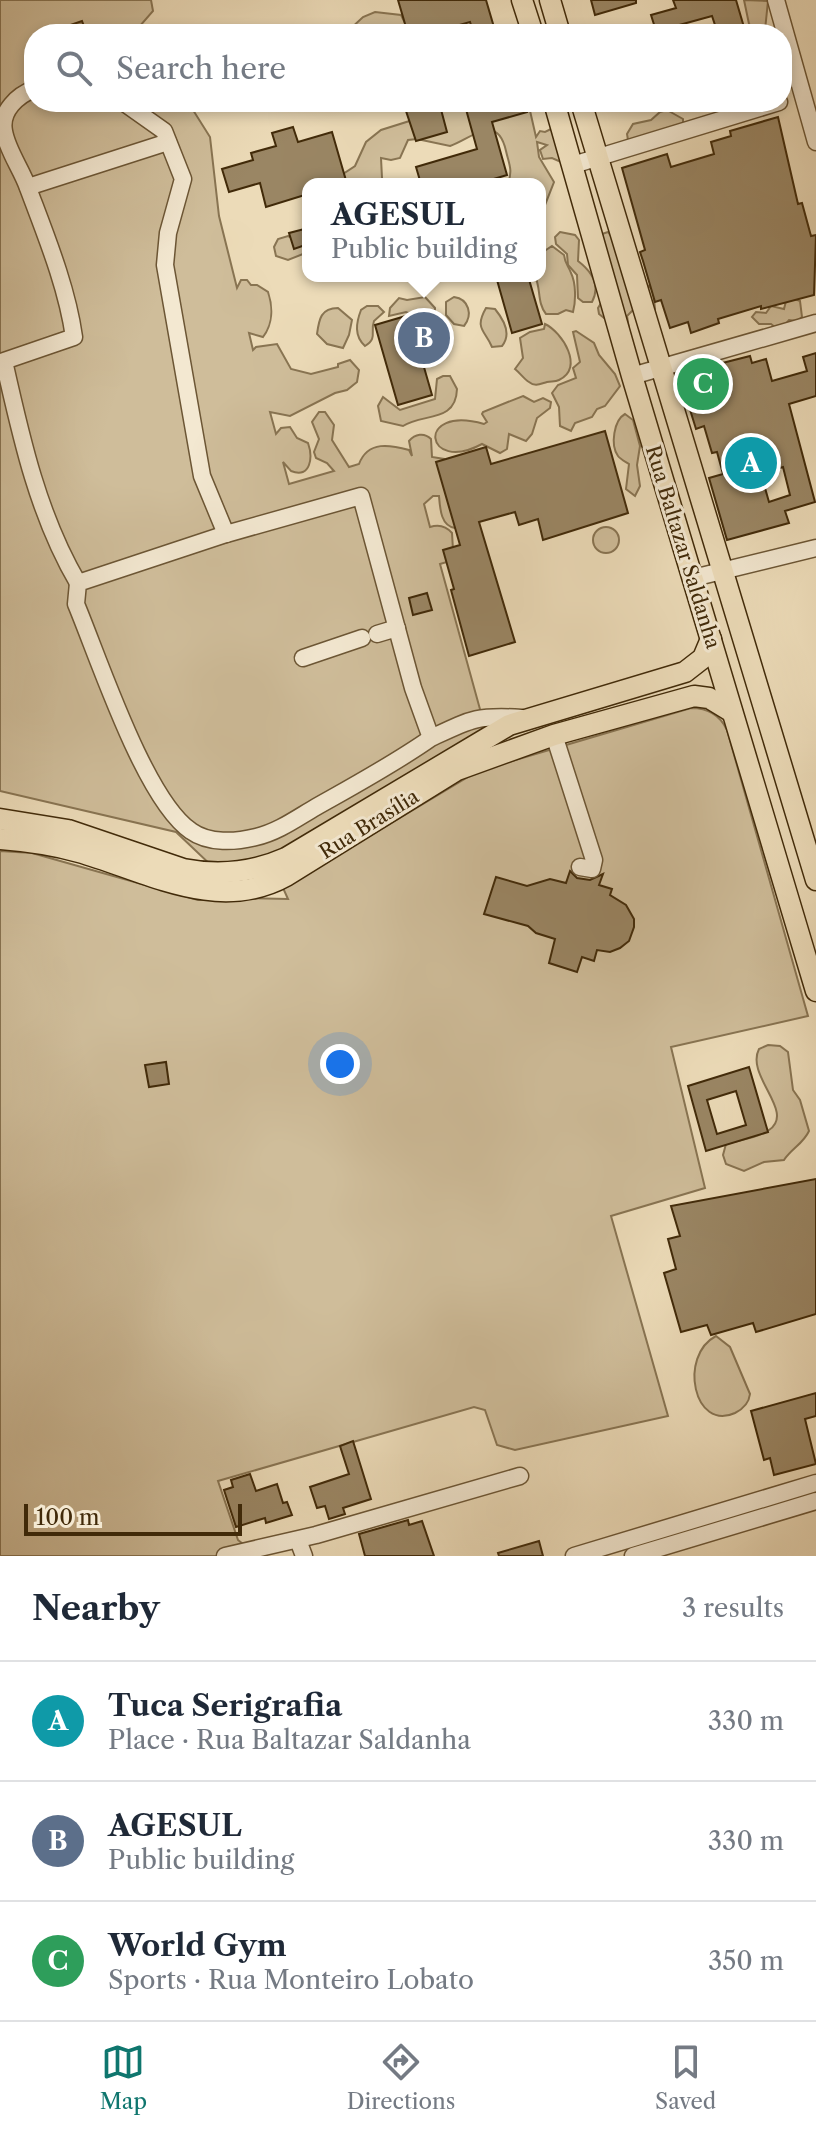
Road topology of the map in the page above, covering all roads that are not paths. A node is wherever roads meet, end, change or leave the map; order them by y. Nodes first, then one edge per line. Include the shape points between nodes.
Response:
1 (522, 0) edge
2 (550, 0) edge
3 (776, 0) edge
4 (530, 24) edge
5 (557, 24) edge
6 (785, 24) edge
7 (792, 45) edge
8 (24, 93) edge
9 (809, 93) edge
10 (137, 112) edge
11 (557, 112) edge
12 (584, 112) edge
13 (746, 112) edge
14 (168, 142) junction
15 (816, 142) edge
16 (597, 156) junction
17 (573, 165) junction
18 (28, 187) junction
19 (816, 323) edge
20 (661, 367) junction
21 (632, 376) junction
22 (226, 534) junction
23 (816, 548) edge
24 (708, 575) junction
25 (78, 583) junction
26 (397, 628) junction
27 (711, 639) junction
28 (303, 658) dead end
29 (591, 702) junction
30 (732, 712) junction
31 (533, 718) junction
32 (597, 723) junction
33 (554, 735) junction
34 (431, 738) junction
35 (0, 819) edge
36 (0, 839) edge
37 (580, 867) dead end
38 (816, 881) edge
39 (786, 890) junction
40 (816, 991) edge
41 (520, 1476) dead end
42 (816, 1483) edge
43 (816, 1501) edge
44 (742, 1514) junction
45 (301, 1548) edge
46 (225, 1556) edge
47 (574, 1556) edge
48 (633, 1556) edge

1 - 4 main road
2 - 5 main road
3 - 6 street
7 - 9 street
8 - 18 street via 11,105 4,131
9 - 15 street
10 - 14 street via 164,131
11 - 17 main road, Rua Baltazar Saldanha
12 - 16 main road, Rua Baltazar Saldanha
13 - 16 street
14 - 18 street
14 - 22 street via 183,179 165,265 202,476
16 - 17 street
16 - 20 main road, Rua Baltazar Saldanha
17 - 21 main road, Rua Baltazar Saldanha
18 - 25 street via 70,310 74,337 4,361 40,499
19 - 20 street
20 - 21 street
20 - 24 main road, Rua Baltazar Saldanha
21 - 24 main road, Rua Baltazar Saldanha
22 - 25 street
22 - 26 street via 361,496
23 - 24 street
24 - 27 main road, Rua Baltazar Saldanha
24 - 38 main road, Rua Baltazar Saldanha
25 - 34 street via 76,604 142,766 173,814 191,831 233,841 276,831
26 - 28 street
26 - 34 street
27 - 29 main road, Rua Brasília via 703,658 685,672
27 - 30 main road, Rua Baltazar Saldanha
29 - 31 main road, Rua Brasília
29 - 32 street
30 - 32 main road, Rua Brasília via 694,696
30 - 39 main road, Rua Baltazar Saldanha
31 - 34 street via 474,718
31 - 35 main road, Rua Brasília via 477,743 286,858 245,872 183,869 68,830
32 - 33 main road, Rua Brasília
33 - 36 main road, Rua Brasília via 457,770 286,876 256,888 191,889 78,851
33 - 37 street via 594,860 592,869
38 - 39 main road
39 - 40 main road, Rua Baltazar Saldanha
41 - 45 street
42 - 44 street
43 - 44 street
44 - 47 street
44 - 48 street
45 - 46 street

